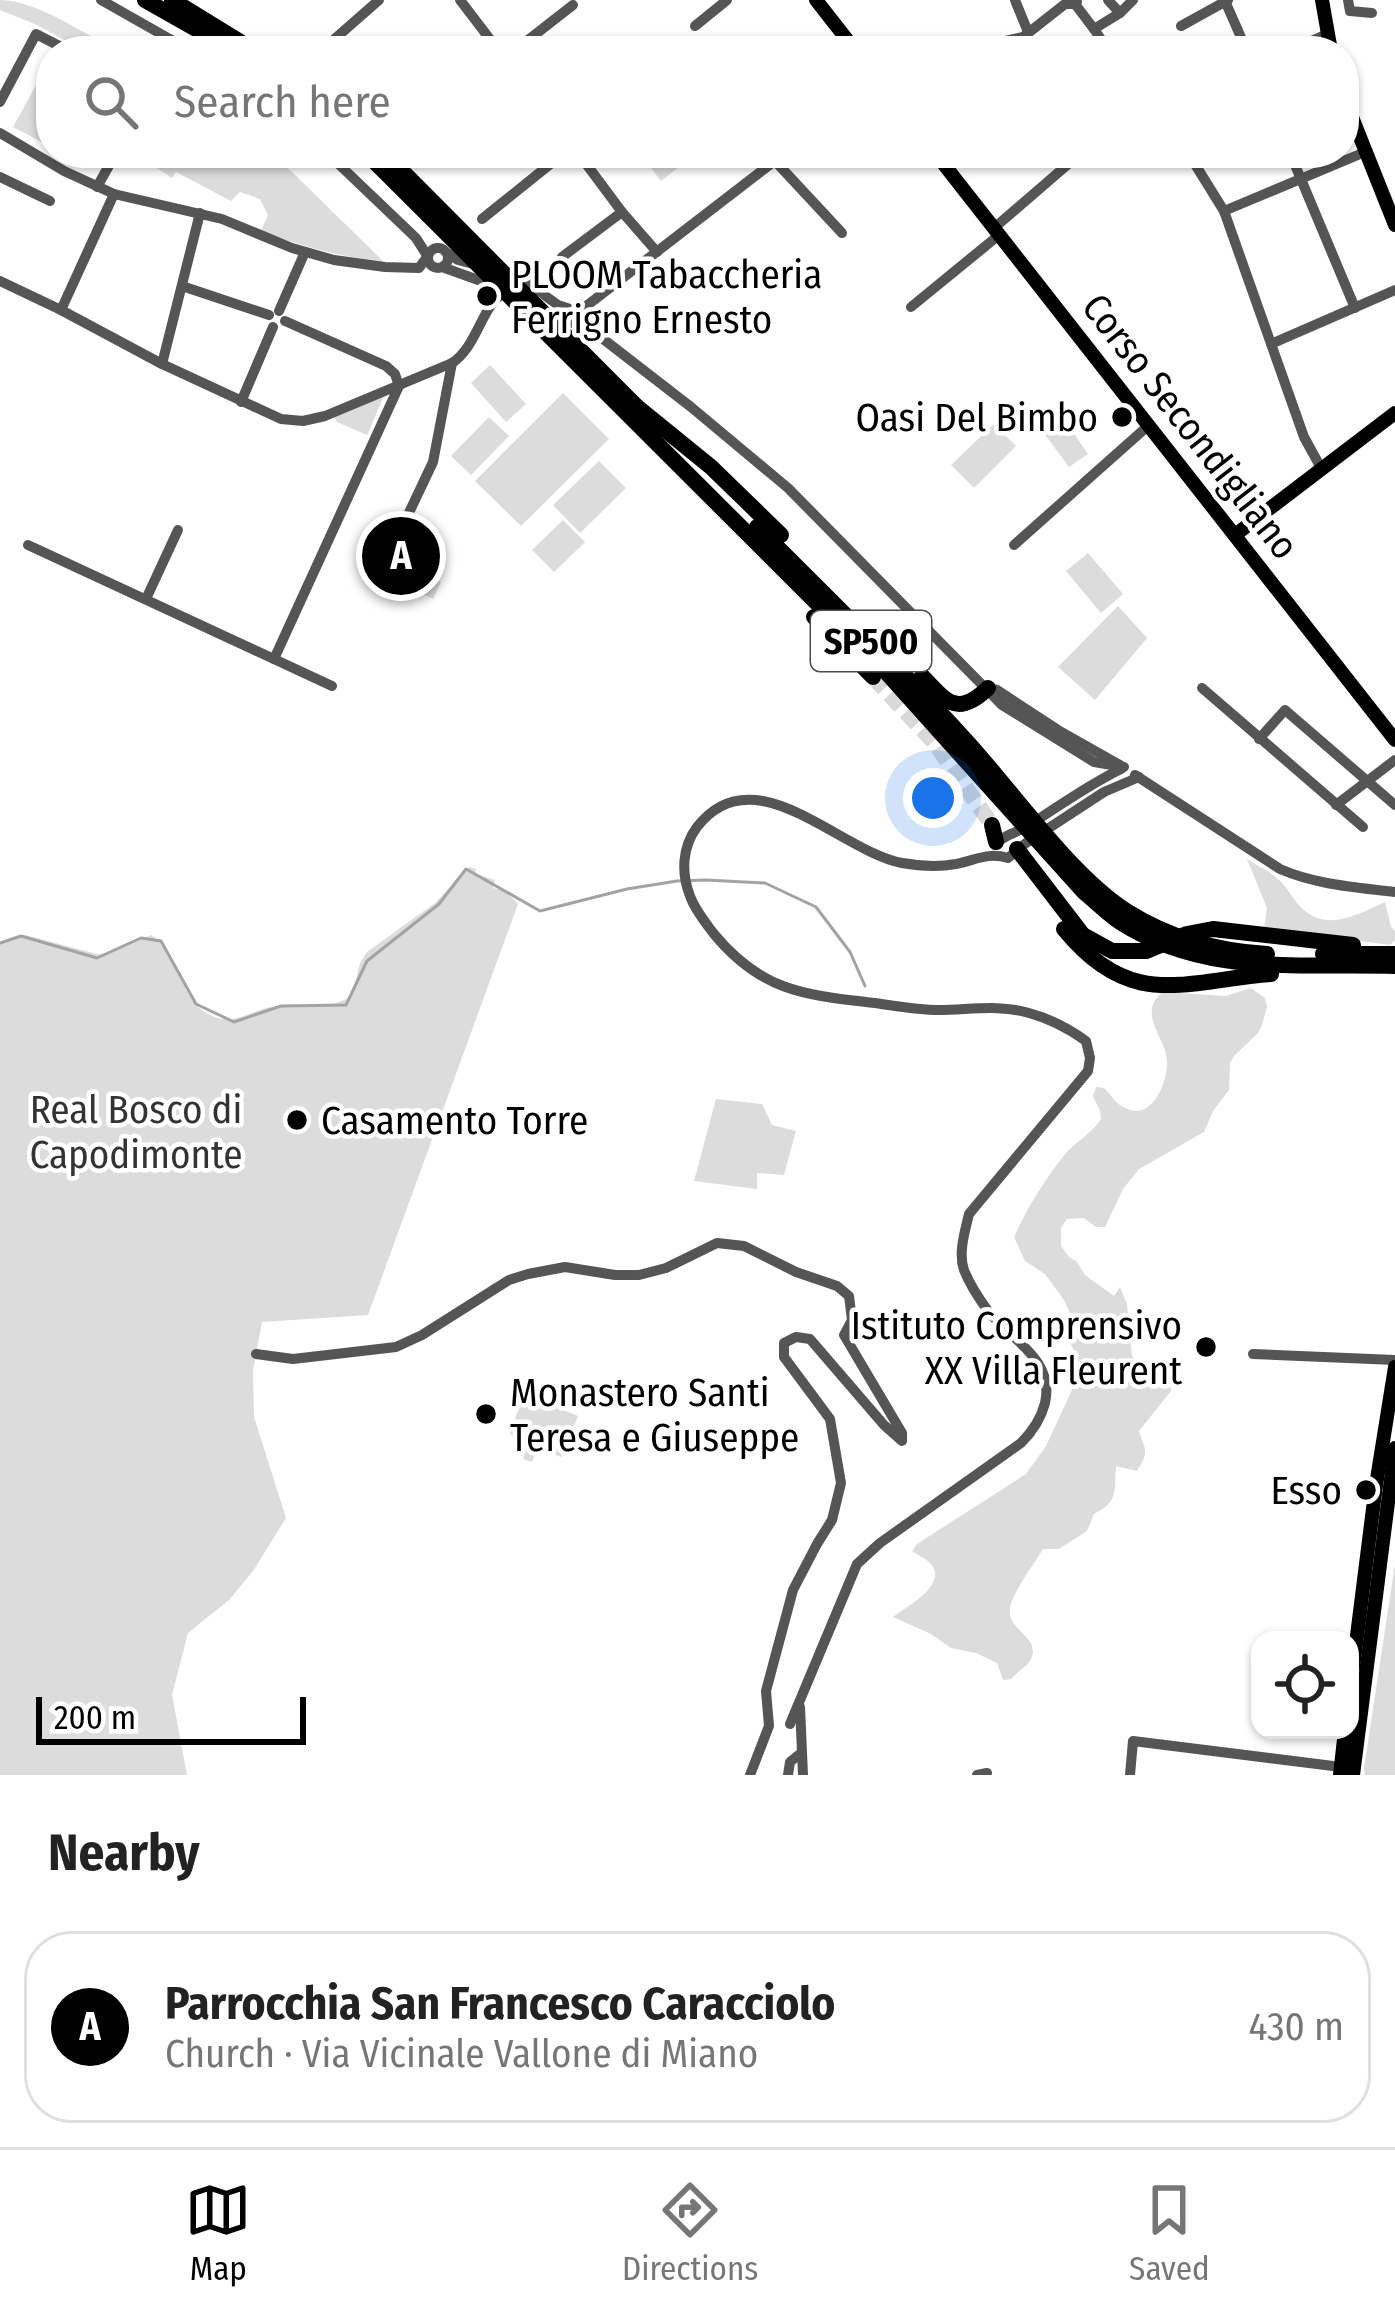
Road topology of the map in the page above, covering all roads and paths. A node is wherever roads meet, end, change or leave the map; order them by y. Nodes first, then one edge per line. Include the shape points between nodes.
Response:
1 (101, 0) edge
2 (146, 0) edge
3 (172, 0) edge
4 (380, 0) edge
5 (460, 0) edge
6 (727, 0) edge
7 (817, 0) edge
8 (1015, 0) edge
9 (1108, 0) edge
10 (1132, 0) edge
11 (1322, 0) edge
12 (1348, 0) edge
13 (1227, 1) edge
14 (1077, 2) edge
15 (573, 5) dead end
16 (1120, 13) junction
17 (1372, 14) dead end
18 (695, 26) dead end
19 (1181, 26) dead end
20 (1094, 28) junction
21 (1028, 32) junction
22 (1327, 34) joint
23 (40, 36) edge
24 (165, 36) edge
25 (209, 36) edge
26 (231, 36) edge
27 (338, 36) edge
28 (488, 36) edge
29 (533, 36) edge
30 (845, 36) edge
31 (1024, 36) edge
32 (1099, 36) edge
33 (1240, 36) edge
34 (1323, 36) edge
35 (0, 101) edge
36 (0, 133) edge
37 (1359, 137) edge
38 (1365, 152) junction
39 (36, 153) edge
40 (1359, 155) edge
41 (63, 168) edge
42 (108, 168) edge
43 (343, 168) edge
44 (384, 168) edge
45 (401, 168) edge
46 (545, 168) edge
47 (589, 168) edge
48 (766, 168) edge
49 (789, 168) edge
50 (947, 168) edge
51 (1065, 168) edge
52 (1198, 168) edge
53 (1296, 168) edge
54 (1327, 168) edge
55 (1301, 179) junction
56 (1, 181) edge
57 (97, 187) junction
58 (114, 194) junction
59 (50, 201) dead end
60 (1224, 211) junction
61 (622, 212) junction
62 (200, 213) junction
63 (482, 219) dead end
64 (1395, 225) edge
65 (997, 231) junction
66 (842, 233) dead end
67 (305, 252) junction
68 (657, 252) junction
69 (434, 254) junction
70 (562, 257) dead end
71 (0, 281) edge
72 (182, 286) junction
73 (1395, 290) edge
74 (505, 293) junction
75 (542, 294) junction
76 (516, 306) junction
77 (911, 307) dead end
78 (1355, 308) junction
79 (61, 310) junction
80 (542, 315) junction
81 (277, 319) junction
82 (571, 321) junction
83 (1271, 344) junction
84 (452, 363) junction
85 (162, 364) junction
86 (399, 386) junction
87 (241, 402) junction
88 (627, 406) junction
89 (1395, 413) edge
90 (1148, 425) junction
91 (1322, 468) junction
92 (178, 530) dead end
93 (1234, 535) junction
94 (28, 545) dead end
95 (1014, 545) dead end
96 (380, 574) dead end
97 (146, 599) junction
98 (274, 659) junction
99 (873, 677) tunnel mouth
100 (332, 686) dead end
101 (988, 688) junction
102 (1202, 688) dead end
103 (1259, 739) junction
104 (1395, 740) edge
105 (1395, 760) edge
106 (1094, 762) junction
107 (1124, 767) junction
108 (1139, 777) junction
109 (991, 778) junction
110 (1369, 781) junction
111 (1101, 786) junction
112 (1336, 806) junction
113 (1395, 806) edge
114 (1363, 827) dead end
115 (1004, 849) junction
116 (1395, 892) edge
117 (1395, 953) edge
118 (1360, 965) junction
119 (1395, 966) edge
120 (256, 1354) dead end
121 (1252, 1354) dead end
122 (1395, 1364) edge
123 (1395, 1448) edge
124 (1358, 1631) edge
125 (769, 1726) junction
126 (795, 1727) junction
127 (1345, 1739) edge
128 (801, 1750) junction
129 (1344, 1772) edge
130 (750, 1775) edge
131 (788, 1775) edge
132 (803, 1775) edge
133 (1130, 1775) edge

1 - 24 street
2 - 25 highway
3 - 26 highway
4 - 27 street
5 - 28 street
6 - 18 street
7 - 30 main road
8 - 21 street
9 - 16 street
10 - 16 street
11 - 22 main road
12 - 17 street via 1350,10
13 - 19 street
13 - 33 street
14 - 20 street
14 - 21 street
15 - 29 street
16 - 20 street
20 - 32 street
21 - 31 street
22 - 34 street
23 - 35 street
36 - 39 street
37 - 38 main road
38 - 40 street
38 - 64 main road
41 - 57 street
42 - 57 street
43 - 69 street
44 - 82 highway, SP500
45 - 82 highway, SP500
46 - 63 street
47 - 61 street
48 - 68 street
49 - 66 street
50 - 65 main road, Corso Secondigliano
51 - 65 street
52 - 60 street
53 - 55 street
54 - 55 street
55 - 60 street
55 - 78 street
56 - 59 street
57 - 58 street
58 - 62 street
58 - 79 street
60 - 83 street
61 - 68 street
61 - 70 street
62 - 67 street
62 - 72 street
65 - 77 street
65 - 90 main road, Corso Secondigliano
67 - 69 street via 419,268
67 - 81 street
68 - 82 street
69 - 74 street via 448,260 442,267
69 - 75 street via 514,275
71 - 79 street
72 - 81 street
72 - 85 street
73 - 78 street
74 - 76 street
74 - 84 street
75 - 76 street via 525,290
75 - 80 street
75 - 82 street
76 - 80 street via 528,319
78 - 83 street
79 - 85 street
80 - 82 street
81 - 86 street via 386,366
81 - 87 street
82 - 88 highway, SP500
82 - 101 street via 788,488
83 - 91 street
84 - 86 street
84 - 96 street via 433,462
85 - 87 street
86 - 87 street via 303,421
86 - 98 street
88 - 99 highway via 687,487
88 - 101 highway via 711,466 946,701 964,705
88 - 109 highway, SP500
89 - 91 main road
90 - 93 main road, Corso Secondigliano
90 - 95 street
91 - 93 main road
92 - 97 street
93 - 104 main road, Corso Secondigliano
94 - 97 street
97 - 98 street
98 - 100 street
101 - 106 street
101 - 107 street
102 - 103 street
103 - 110 street via 1285,710
103 - 112 street
105 - 110 street
106 - 107 street
106 - 111 street
107 - 108 street
107 - 111 street
108 - 111 street
108 - 116 street via 1297,876
109 - 117 highway, SP500 via 1091,883 1161,931 1240,952
109 - 118 highway, SP500 via 1083,891 1156,941 1238,964
110 - 112 street
110 - 113 street
111 - 115 street
112 - 114 street
115 - 117 highway via 1083,935 1112,951 1146,951 1213,929
115 - 118 highway via 1080,948 1129,979 1189,986
115 - 126 street via 946,865 899,863 789,808 748,800 702,822 683,866 701,918 736,960 786,988 936,1010 1025,1011 1086,1040 1090,1058 1088,1071 969,1214 962,1240 962,1267 988,1310 1046,1377 1036,1424 856,1564
118 - 119 highway, SP500
120 - 125 street via 293,1359 396,1347 509,1280 566,1268 639,1274 717,1243 744,1246 837,1286 849,1296 844,1336 902,1441 810,1339 784,1343 784,1357 830,1419 841,1483 832,1520 793,1590 766,1691
121 - 122 street
122 - 124 main road
123 - 129 main road
125 - 126 street
125 - 130 street
126 - 128 street
127 - 129 main road
128 - 131 street
128 - 132 street
129 - 133 street via 1133,1741

